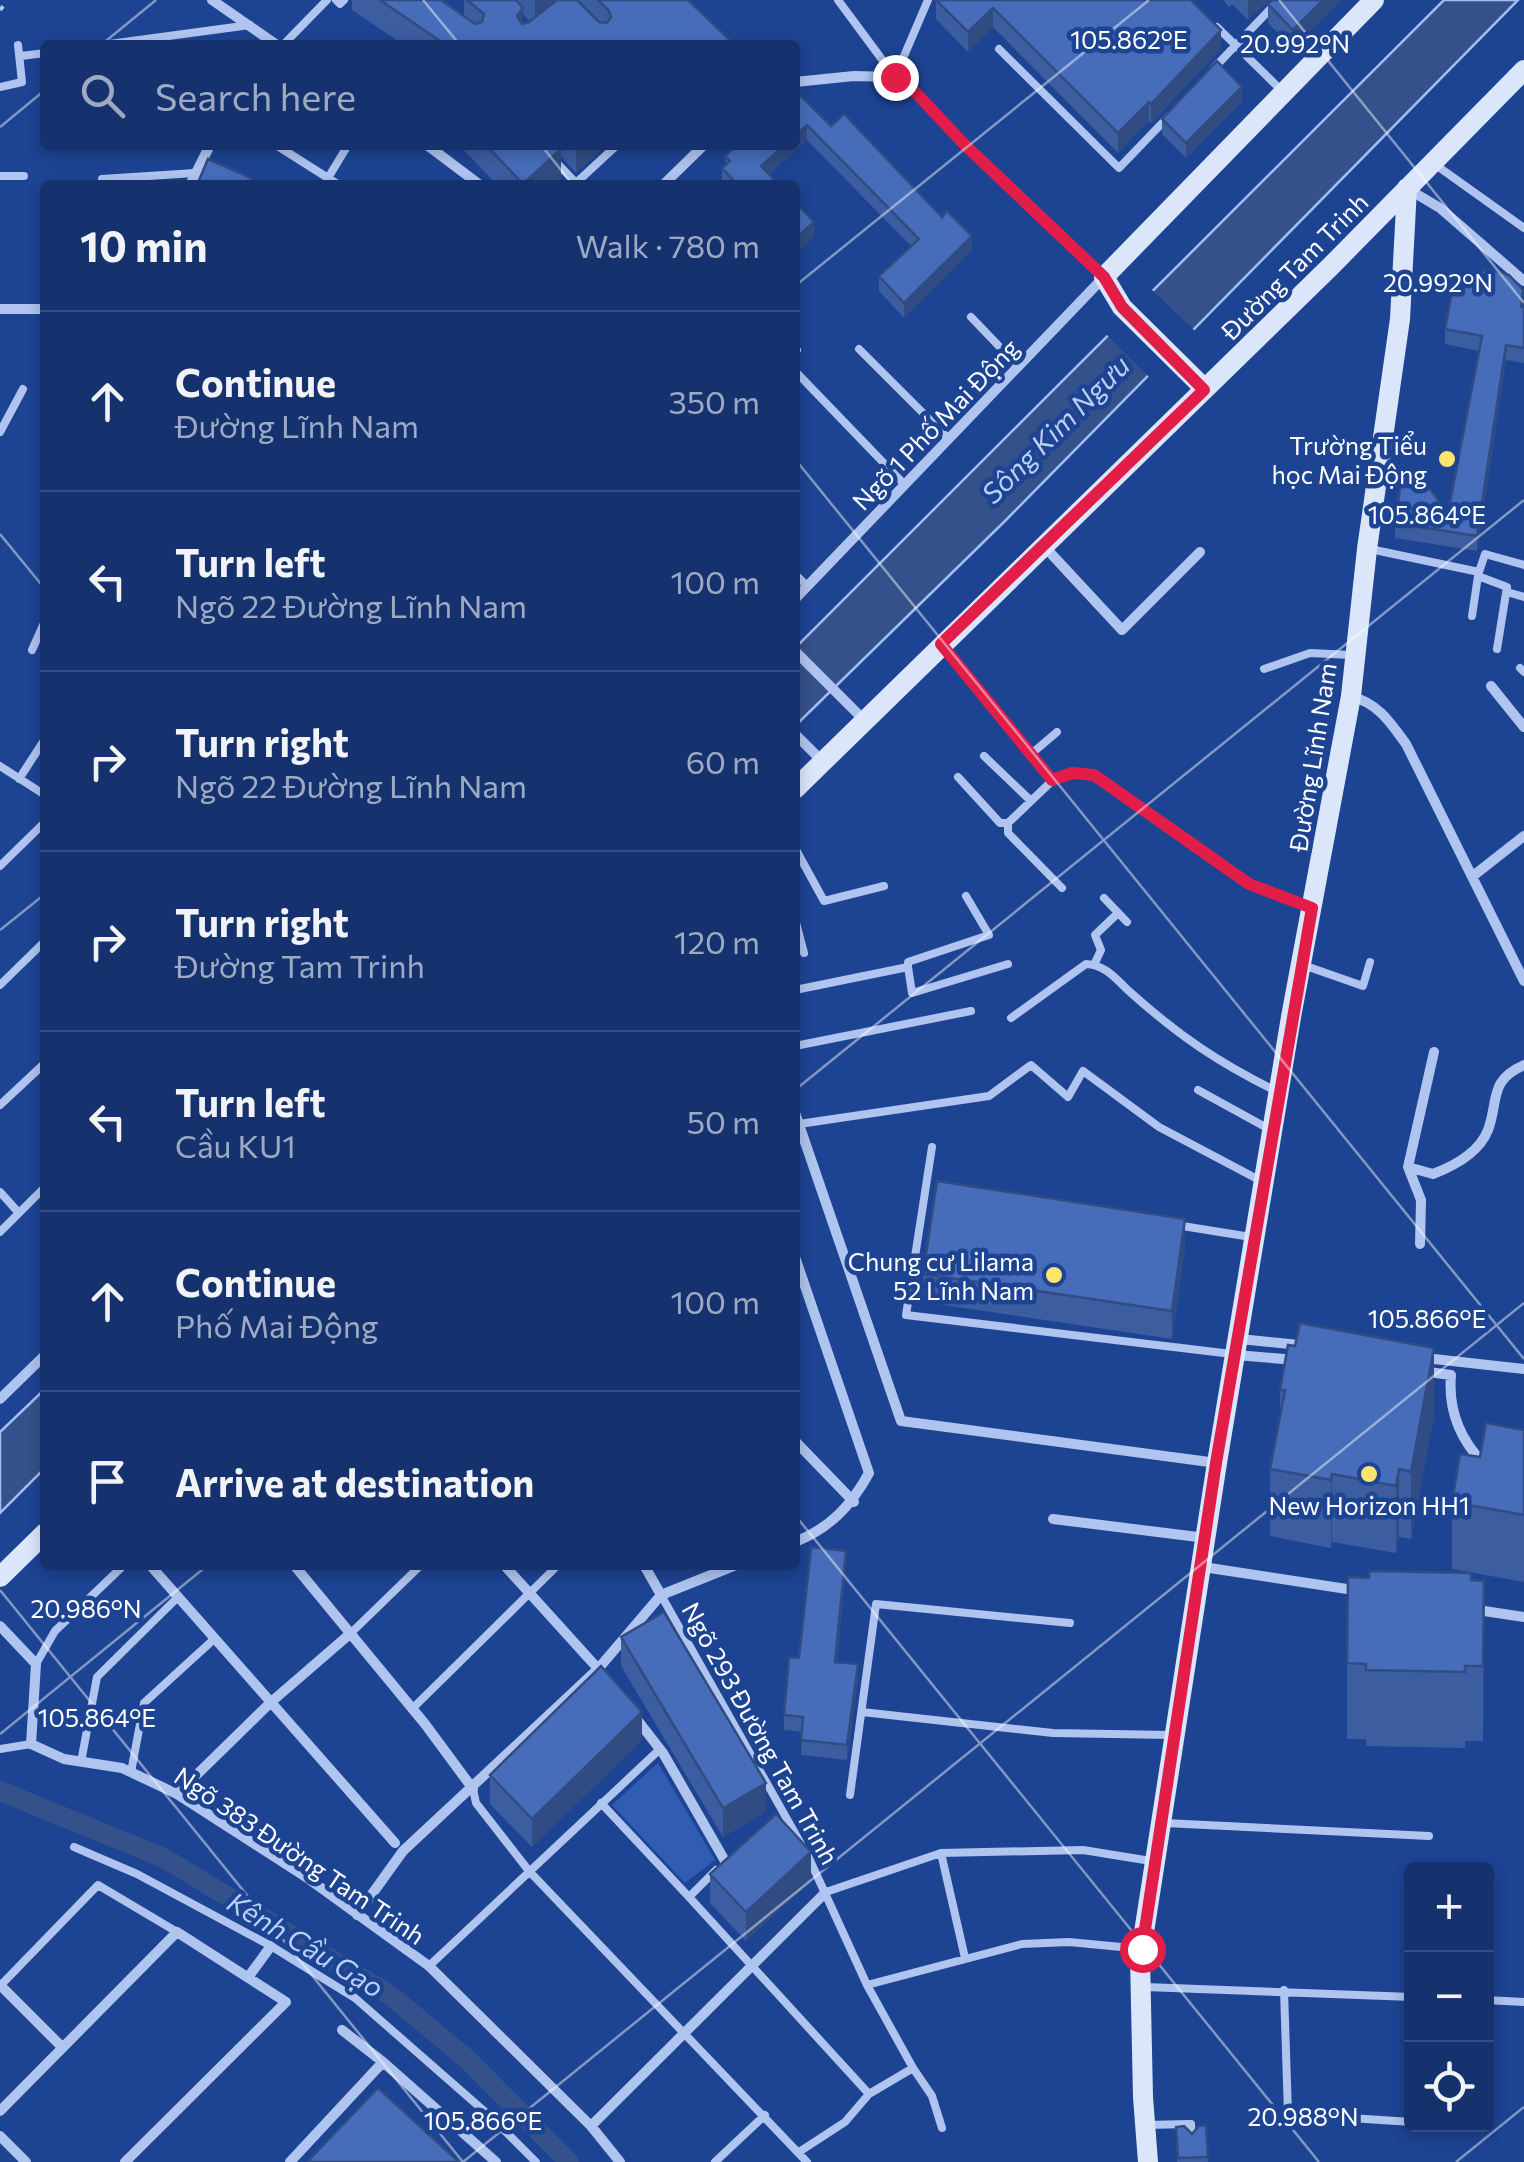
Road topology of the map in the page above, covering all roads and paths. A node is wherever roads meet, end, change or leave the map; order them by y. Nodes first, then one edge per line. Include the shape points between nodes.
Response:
1 (2, 0) edge
2 (212, 0) edge
3 (327, 0) edge
4 (336, 0) edge
5 (344, 0) edge
6 (838, 0) edge
7 (928, 0) edge
8 (1279, 0) edge
9 (1374, 0) edge
10 (0, 10) edge
11 (1212, 23) edge
12 (250, 25) junction
13 (139, 40) edge
14 (272, 40) edge
15 (285, 40) edge
16 (18, 44) dead end
17 (1236, 46) junction
18 (999, 49) dead end
19 (40, 53) edge
20 (21, 56) junction
21 (1524, 70) edge
22 (1210, 73) edge
23 (895, 77) junction
24 (800, 81) edge
25 (0, 87) edge
26 (1283, 92) junction
27 (1171, 114) edge
28 (207, 150) edge
29 (284, 150) edge
30 (345, 150) edge
31 (434, 150) edge
32 (612, 150) edge
33 (699, 150) edge
34 (551, 158) edge
35 (1433, 163) junction
36 (195, 173) junction
37 (0, 176) edge
38 (24, 176) dead end
39 (328, 178) junction
40 (102, 179) dead end
41 (192, 180) edge
42 (331, 180) edge
43 (473, 180) edge
44 (574, 180) edge
45 (578, 180) edge
46 (668, 180) edge
47 (1408, 188) junction
48 (1524, 228) edge
49 (1104, 277) junction
50 (1524, 281) edge
51 (40, 308) edge
52 (0, 309) edge
53 (971, 317) dead end
54 (859, 349) dead end
55 (1019, 367) junction
56 (800, 376) edge
57 (23, 388) dead end
58 (1204, 390) junction
59 (0, 410) edge
60 (9, 416) junction
61 (0, 432) edge
62 (948, 439) junction
63 (904, 484) junction
64 (1043, 545) junction
65 (1368, 549) junction
66 (1200, 552) dead end
67 (1524, 565) edge
68 (1479, 574) junction
69 (800, 579) edge
70 (807, 586) junction
71 (1507, 592) junction
72 (800, 594) edge
73 (1524, 597) edge
74 (1472, 616) dead end
75 (40, 635) edge
76 (941, 644) junction
77 (1497, 649) dead end
78 (32, 650) dead end
79 (1354, 655) junction
80 (800, 656) edge
81 (1264, 668) dead end
82 (1491, 686) dead end
83 (1352, 696) junction
84 (864, 720) junction
85 (1524, 727) edge
86 (1057, 732) dead end
87 (800, 740) edge
88 (40, 747) edge
89 (1030, 755) junction
90 (984, 756) dead end
91 (822, 762) junction
92 (0, 766) edge
93 (958, 777) dead end
94 (19, 779) junction
95 (1052, 780) junction
96 (800, 784) edge
97 (40, 793) edge
98 (1031, 800) junction
99 (1008, 823) junction
100 (40, 827) edge
101 (1524, 836) edge
102 (800, 857) edge
103 (0, 866) edge
104 (1473, 876) junction
105 (884, 886) dead end
106 (1062, 888) dead end
107 (966, 896) dead end
108 (1104, 898) dead end
109 (1312, 908) junction
110 (1118, 913) junction
111 (1127, 922) dead end
112 (800, 938) edge
113 (40, 946) edge
114 (804, 953) dead end
115 (1370, 962) dead end
116 (1008, 964) dead end
117 (1094, 964) junction
118 (1303, 965) junction
119 (908, 967) junction
120 (1524, 981) edge
121 (0, 985) edge
122 (800, 989) edge
123 (971, 1012) dead end
124 (1011, 1018) dead end
125 (800, 1045) edge
126 (1434, 1052) dead end
127 (1524, 1065) edge
128 (40, 1068) edge
129 (1198, 1090) dead end
130 (1279, 1092) junction
131 (0, 1105) edge
132 (800, 1118) edge
133 (800, 1127) edge
134 (1272, 1131) junction
135 (932, 1147) dead end
136 (1408, 1167) junction
137 (1264, 1183) junction
138 (0, 1192) edge
139 (40, 1192) edge
140 (19, 1213) junction
141 (1167, 1224) edge
142 (0, 1232) edge
143 (1256, 1237) junction
144 (1420, 1244) dead end
145 (800, 1272) edge
146 (1238, 1347) junction
147 (1316, 1347) edge
148 (1410, 1357) edge
149 (40, 1360) edge
150 (1312, 1361) edge
151 (1524, 1369) edge
152 (1406, 1370) edge
153 (0, 1399) edge
154 (800, 1446) edge
155 (1216, 1463) junction
156 (1498, 1474) edge
157 (854, 1502) junction
158 (1054, 1519) dead end
159 (40, 1537) edge
160 (1206, 1538) junction
161 (800, 1540) edge
162 (1203, 1567) junction
163 (119, 1570) edge
164 (154, 1570) edge
165 (298, 1570) edge
166 (416, 1570) edge
167 (508, 1570) edge
168 (554, 1570) edge
169 (647, 1570) edge
170 (724, 1570) edge
171 (0, 1578) edge
172 (1373, 1594) edge
173 (531, 1595) junction
174 (662, 1595) junction
175 (178, 1597) junction
176 (1467, 1608) edge
177 (1524, 1617) edge
178 (1070, 1623) dead end
179 (0, 1626) edge
180 (351, 1633) junction
181 (213, 1640) junction
182 (36, 1664) junction
183 (598, 1669) junction
184 (608, 1682) edge
185 (270, 1703) junction
186 (413, 1708) junction
187 (629, 1709) edge
188 (862, 1712) junction
189 (1174, 1735) junction
190 (31, 1744) junction
191 (0, 1749) edge
192 (660, 1750) junction
193 (81, 1762) junction
194 (131, 1772) junction
195 (473, 1789) junction
196 (177, 1794) junction
197 (850, 1795) dead end
198 (602, 1803) junction
199 (782, 1808) junction
200 (768, 1821) edge
201 (1161, 1823) junction
202 (1429, 1836) dead end
203 (395, 1844) dead end
204 (74, 1846) dead end
205 (740, 1848) edge
206 (941, 1853) junction
207 (725, 1861) junction
208 (1156, 1862) junction
209 (530, 1871) junction
210 (826, 1892) junction
211 (688, 1897) junction
212 (357, 1915) junction
213 (177, 1932) junction
214 (271, 1946) junction
215 (1142, 1949) junction
216 (965, 1958) junction
217 (429, 1966) junction
218 (754, 1966) junction
219 (249, 1976) junction
220 (867, 1985) junction
221 (0, 1986) edge
222 (1140, 1986) junction
223 (1284, 1990) junction
224 (1404, 1996) edge
225 (1494, 2000) edge
226 (1524, 2002) edge
227 (342, 2030) dead end
228 (684, 2032) junction
229 (62, 2047) junction
230 (384, 2062) junction
231 (913, 2068) junction
232 (869, 2094) junction
233 (0, 2111) edge
234 (765, 2115) junction
235 (1404, 2121) edge
236 (1145, 2125) junction
237 (591, 2126) junction
238 (942, 2128) dead end
239 (0, 2136) edge
240 (1192, 2136) edge
241 (800, 2152) junction
242 (26, 2162) edge
243 (124, 2162) edge
244 (290, 2162) edge
245 (496, 2162) edge
246 (536, 2162) edge
247 (620, 2162) edge
248 (715, 2162) edge
249 (808, 2162) edge
250 (1148, 2162) edge

1 - 10 path
2 - 12 street
3 - 15 lane
4 - 5 lane
6 - 23 lane
7 - 23 lane
8 - 17 lane
9 - 26 main road
11 - 17 lane
12 - 13 lane
12 - 14 street
16 - 20 lane
17 - 22 lane
17 - 26 lane
18 - 27 lane via 1119,168
19 - 20 lane
20 - 25 lane via 22,82
21 - 35 main road, Đường Tam Trinh
23 - 24 street
23 - 49 street
26 - 49 main road
28 - 36 street
29 - 39 lane
30 - 39 lane
31 - 43 street
32 - 45 lane
33 - 46 street
34 - 44 lane
35 - 47 main road, Đường Tam Trinh
35 - 48 lane
36 - 40 lane
36 - 41 street
37 - 38 lane
39 - 42 lane
47 - 50 street
47 - 58 main road, Đường Tam Trinh
47 - 65 main road, Đường Lĩnh Nam via 1400,319
49 - 55 street, Ngõ 1 Phố Mai Động
49 - 58 main road via 1122,307
51 - 52 street
53 - 55 lane
54 - 62 lane
55 - 62 street, Ngõ 1 Phố Mai Động
56 - 63 lane
57 - 60 lane
58 - 64 main road, Đường Tam Trinh
59 - 60 lane
60 - 61 lane
62 - 63 street, Ngõ 1 Phố Mai Động
63 - 70 street, Ngõ 1 Phố Mai Động
64 - 66 street via 1122,630
64 - 76 main road, Đường Tam Trinh
65 - 68 lane
65 - 79 main road, Đường Lĩnh Nam
67 - 68 lane via 1485,554
68 - 71 lane
68 - 74 lane
69 - 70 lane
70 - 72 street, Ngõ 1 Phố Mai Động
71 - 73 lane
71 - 77 lane
75 - 78 lane
76 - 84 main road, Đường Tam Trinh
76 - 89 lane
79 - 81 lane via 1310,653
79 - 83 main road, Đường Lĩnh Nam
80 - 84 street
82 - 85 street
83 - 104 street via 1384,714 1406,744
83 - 109 main road, Đường Lĩnh Nam
84 - 91 main road, Đường Tam Trinh
86 - 89 lane
87 - 91 street
88 - 94 lane
89 - 95 lane
90 - 98 lane
91 - 96 main road, Đường Tam Trinh
92 - 94 lane
93 - 99 lane via 1000,823
94 - 97 lane
95 - 98 lane
95 - 109 lane via 1094,775 1249,884
98 - 99 lane
99 - 106 lane via 1008,834
100 - 103 lane
101 - 104 street
102 - 105 lane via 824,902
104 - 120 street
107 - 119 lane via 989,934
108 - 110 lane
109 - 118 main road, Đường Lĩnh Nam
110 - 111 lane
110 - 117 lane via 1095,935 1101,950
112 - 114 lane
113 - 121 lane
115 - 118 lane via 1363,986
116 - 119 lane via 912,993
117 - 124 lane
117 - 130 lane via 1218,1062
118 - 130 main road, Đường Lĩnh Nam
119 - 122 lane
123 - 125 lane
126 - 136 street
127 - 136 street via 1503,1079 1488,1131 1474,1151 1432,1174
128 - 131 lane
129 - 134 lane
130 - 134 main road, Đường Lĩnh Nam
132 - 137 lane via 990,1096 1031,1065 1068,1096 1083,1070 1159,1127
133 - 155 street via 900,1421
134 - 137 main road, Đường Lĩnh Nam
135 - 146 lane via 906,1315
136 - 144 street via 1422,1200
137 - 143 main road, Đường Lĩnh Nam
138 - 140 lane
139 - 140 lane
140 - 142 lane
141 - 143 lane
143 - 146 main road, Đường Lĩnh Nam
145 - 157 street via 869,1473
146 - 147 street
146 - 150 street
146 - 155 main road, Đường Lĩnh Nam
148 - 151 street
149 - 153 street
152 - 156 street via 1451,1375 1449,1396 1467,1446
154 - 157 street
155 - 160 main road, Đường Lĩnh Nam
157 - 161 street
158 - 160 street
159 - 171 main road
160 - 162 main road, Đường Lĩnh Nam
162 - 172 street
162 - 189 main road, Đường Lĩnh Nam
163 - 182 lane via 55,1630
164 - 175 street
165 - 180 street
166 - 180 lane
167 - 173 street
168 - 173 lane
169 - 174 street, Ngõ 293 Đường Tam Trinh
170 - 174 street
173 - 183 street
173 - 186 lane
174 - 183 street
174 - 199 lane, Ngõ 293 Đường Tam Trinh
175 - 181 street
175 - 193 lane via 97,1678
176 - 177 street
178 - 188 lane via 876,1604
179 - 182 street
180 - 185 street
180 - 186 street
181 - 185 street
181 - 194 lane via 144,1702
182 - 190 street
183 - 184 street
183 - 195 street
185 - 196 street
185 - 203 street
186 - 195 street
187 - 192 street
188 - 189 lane via 1053,1733
188 - 197 lane
189 - 201 main road, Đường Lĩnh Nam
190 - 191 lane, Ngõ 383 Đường Tam Trinh
190 - 193 street, Ngõ 383 Đường Tam Trinh
192 - 198 lane
192 - 207 street
193 - 194 street, Ngõ 383 Đường Tam Trinh
194 - 196 street, Ngõ 383 Đường Tam Trinh
195 - 209 lane via 476,1804
195 - 212 street via 403,1852
196 - 212 street, Ngõ 383 Đường Tam Trinh
198 - 209 lane
198 - 211 lane
199 - 200 lane
199 - 210 lane, Ngõ 293 Đường Tam Trinh
201 - 202 lane
201 - 208 main road, Đường Lĩnh Nam
204 - 214 lane
205 - 207 lane
206 - 208 lane via 1083,1850
206 - 210 lane
206 - 216 lane
207 - 211 lane
208 - 215 main road, Đường Lĩnh Nam
209 - 217 lane
209 - 228 lane
210 - 218 street, Ngõ 293 Đường Tam Trinh
210 - 220 lane
211 - 218 lane
212 - 217 street, Ngõ 383 Đường Tam Trinh
213 - 219 street
213 - 221 lane via 98,1885
213 - 229 street
214 - 219 street
214 - 246 lane via 355,1998
215 - 216 lane via 1022,1944
215 - 222 main road, Đường Lĩnh Nam
216 - 220 lane
217 - 237 street, Ngõ 383 Đường Tam Trinh
218 - 228 street, Ngõ 293 Đường Tam Trinh
218 - 232 lane
219 - 243 street via 286,2002
220 - 231 lane
221 - 229 street
222 - 223 lane
222 - 236 main road, Đường Lĩnh Nam
223 - 224 lane
223 - 235 lane via 1288,2114
225 - 226 lane
227 - 230 street
228 - 234 lane
228 - 237 street, Ngõ 293 Đường Tam Trinh
229 - 233 street
230 - 244 street
230 - 245 street
231 - 232 lane
231 - 238 lane
232 - 241 lane via 846,2122
234 - 241 lane
234 - 248 lane
236 - 240 lane via 1191,2124
236 - 250 main road, Đường Lĩnh Nam
237 - 247 street, Ngõ 383 Đường Tam Trinh
239 - 242 street
241 - 249 lane

